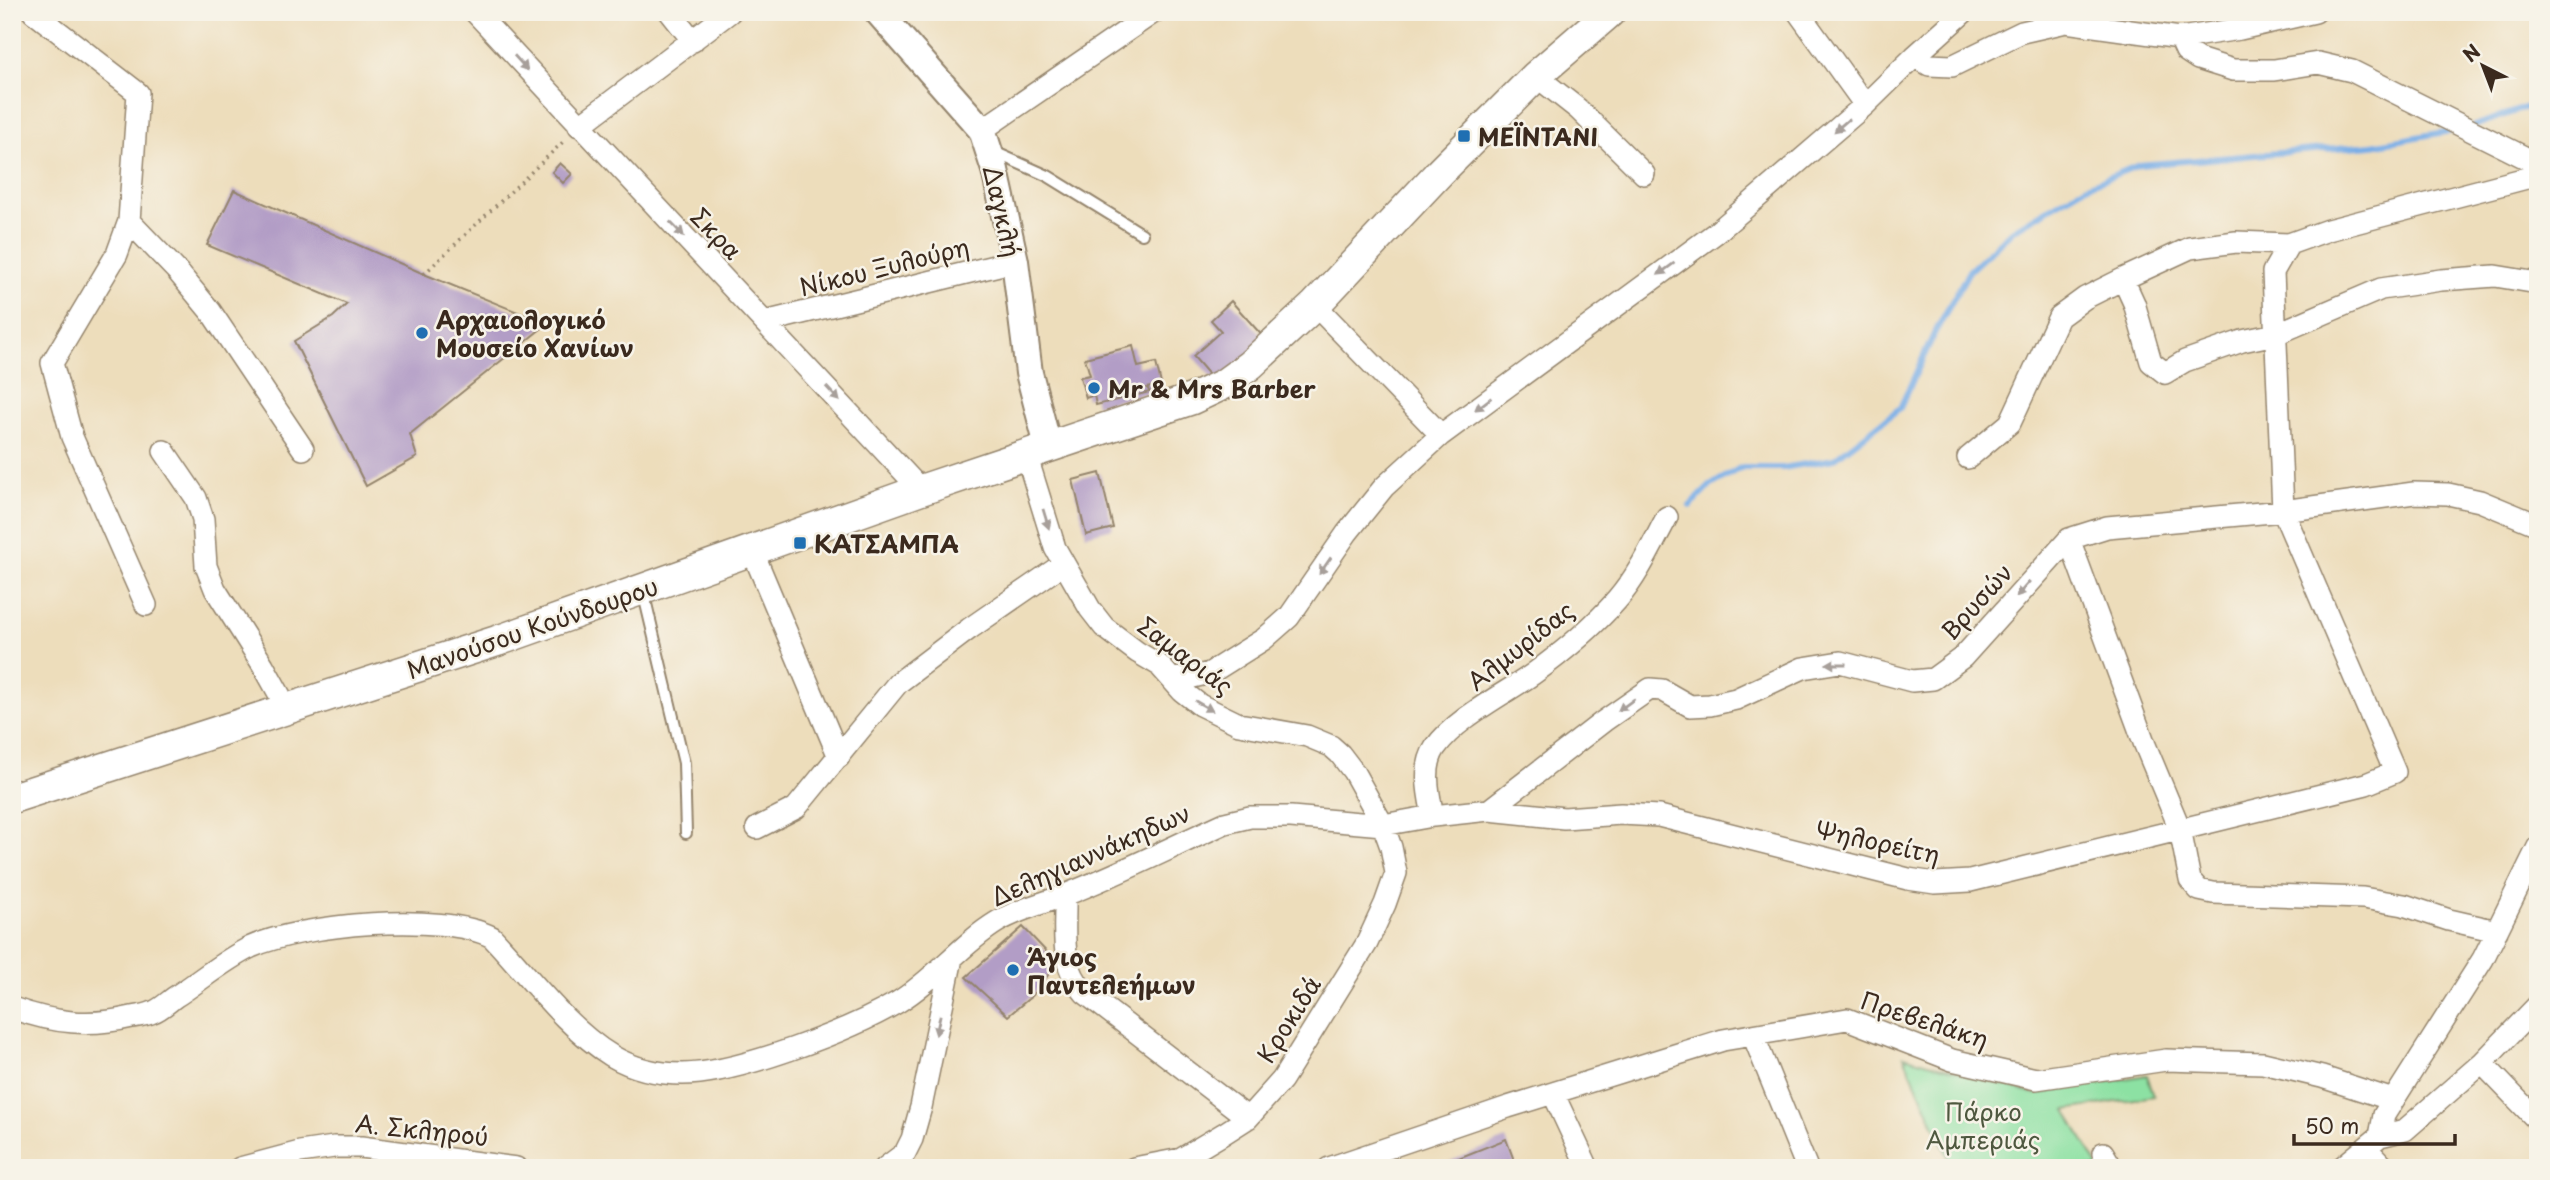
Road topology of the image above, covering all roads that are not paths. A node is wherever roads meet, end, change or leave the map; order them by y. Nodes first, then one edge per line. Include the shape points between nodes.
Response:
1 (33, 12) edge
2 (475, 12) edge
3 (670, 12) edge
4 (730, 12) edge
5 (1154, 12) edge
6 (1610, 12) edge
7 (1798, 12) edge
8 (1964, 12) edge
9 (2315, 12) edge
10 (880, 13) edge
11 (2180, 38) junction
12 (693, 41) junction
13 (1915, 56) junction
14 (1536, 76) junction
15 (1865, 105) junction
16 (579, 126) junction
17 (985, 140) junction
18 (2538, 164) edge
19 (1644, 174) dead end
20 (2538, 175) edge
21 (129, 221) junction
22 (1142, 234) dead end
23 (2289, 244) junction
24 (1015, 261) junction
25 (2123, 279) junction
26 (2538, 283) edge
27 (1315, 305) junction
28 (765, 322) junction
29 (2276, 334) junction
30 (1441, 435) junction
31 (303, 449) dead end
32 (1037, 450) junction
33 (164, 451) dead end
34 (1968, 458) dead end
35 (921, 490) junction
36 (2283, 511) junction
37 (1667, 517) dead end
38 (2538, 525) edge
39 (2069, 539) junction
40 (752, 550) junction
41 (1063, 564) junction
42 (643, 591) junction
43 (146, 606) dead end
44 (1172, 679) junction
45 (288, 710) junction
46 (839, 757) junction
47 (12, 798) edge
48 (1489, 810) junction
49 (1433, 816) junction
50 (1383, 825) junction
51 (757, 828) dead end
52 (2180, 829) junction
53 (686, 833) dead end
54 (2538, 847) edge
55 (1065, 895) junction
56 (2497, 931) junction
57 (952, 958) junction
58 (2538, 1005) edge
59 (12, 1008) edge
60 (1753, 1035) junction
61 (2482, 1063) junction
62 (1553, 1093) junction
63 (2393, 1100) junction
64 (1248, 1118) junction
65 (2538, 1121) edge
66 (2373, 1142) junction
67 (1182, 1163) edge
68 (240, 1168) edge
69 (516, 1168) edge
70 (885, 1168) edge
71 (1134, 1168) edge
72 (1329, 1168) edge
73 (1588, 1168) edge
74 (1807, 1168) edge
75 (2341, 1168) edge
76 (2385, 1168) edge

1 - 21 street via 138,93
2 -> 16 street, Σκρα
3 - 12 street
4 - 12 street
5 - 17 street
6 - 14 main road, Μανούσου Κούνδουρου
7 - 15 street
8 - 13 street
9 - 11 street
10 - 17 street, Δαγκλή
11 - 13 street via 2066,22 2022,32 1952,66 1929,65
11 - 18 street via 2186,51 2198,59 2233,70 2318,63 2352,71
12 - 16 street
13 - 15 street
14 - 19 street via 1578,109
14 - 27 main road, Μανούσου Κούνδουρου
15 -> 30 street via 1717,232
16 -> 28 street, Σκρα
17 - 22 lane
17 - 24 street, Δαγκλή
20 - 23 street
21 - 31 street via 211,312
21 - 43 street via 117,254 52,363 72,437
23 - 25 street via 2236,242 2190,248
23 - 29 street via 2273,272
24 - 28 street, Νίκου Ξυλούρη
24 - 32 street, Δαγκλή
25 - 29 street via 2151,362 2165,373 2185,360
25 - 34 street via 2059,317 2010,423
26 - 29 street via 2496,276 2381,289
27 - 30 street
27 - 32 main road, Μανούσου Κούνδουρου via 1224,384
28 -> 35 street, Σκρα
29 - 36 street
30 -> 44 street via 1384,487 1289,617 1210,673
32 - 35 main road, Μανούσου Κούνδουρου
32 -> 41 street, Σαμαριάς via 1049,529
33 - 45 street via 196,498 203,519 206,566 215,589
35 - 40 main road, Μανούσου Κούνδουρου
36 - 38 street via 2391,495 2433,494 2480,501
36 - 39 street via 2107,527
36 - 52 street, Ψηλορείτη via 2395,772 2366,784
37 - 49 street, Αλμυρίδας via 1618,599 1535,672 1444,737 1433,751 1427,785
39 -> 48 street, Βρυσών via 1963,657 1933,679 1912,681 1840,662 1803,668 1737,699 1710,705 1690,706 1662,690 1650,690
39 - 52 street
40 - 42 main road, Μανούσου Κούνδουρου
40 - 46 street
41 - 44 street, Σαμαριάς via 1104,627
41 - 46 street via 898,683
42 - 45 main road, Μανούσου Κούνδουρου
42 - 53 lane via 684,763
44 -> 50 street, Σαμαριάς via 1200,705 1239,724 1307,736 1331,746 1353,771
45 - 47 main road, Μανούσου Κούνδουρου
46 - 51 street via 796,808
48 - 49 street, Ψηλορείτη
48 - 52 street, Ψηλορείτη via 1564,818 1660,816 1935,883 1970,881
49 - 50 street, Ψηλορείτη
50 - 55 street, Δεληγιαννάκηδων via 1251,817 1225,823
50 - 64 street, Κροκιδά via 1396,873 1385,904 1367,943 1282,1080
52 - 56 street via 2190,880 2199,890 2363,898
54 - 56 street
55 - 57 street, Δεληγιαννάκηδων via 995,923
55 - 64 street via 1065,959 1072,979
56 - 63 street
57 - 59 street, Δεληγιαννάκηδων via 899,1002 820,1039 686,1074 656,1073 612,1056 587,1038 492,937 480,931 414,923 353,924 251,947 153,1013 104,1023 59,1022
57 -> 70 street via 912,1139 905,1153
58 - 61 street
60 - 62 street, Πρεβελάκη via 1723,1040
60 - 63 street, Πρεβελάκη via 1847,1019 1952,1060 2036,1079 2166,1060 2263,1063
60 - 74 street
61 - 65 street
61 - 66 street via 2405,1129
62 - 72 street, Πρεβελάκη
62 - 73 street
63 - 66 street
64 - 67 street, Κροκιδά
66 - 75 street
66 - 76 street
67 - 71 street, Κροκιδά
68 - 69 street, Α. Σκληρού via 334,1147

